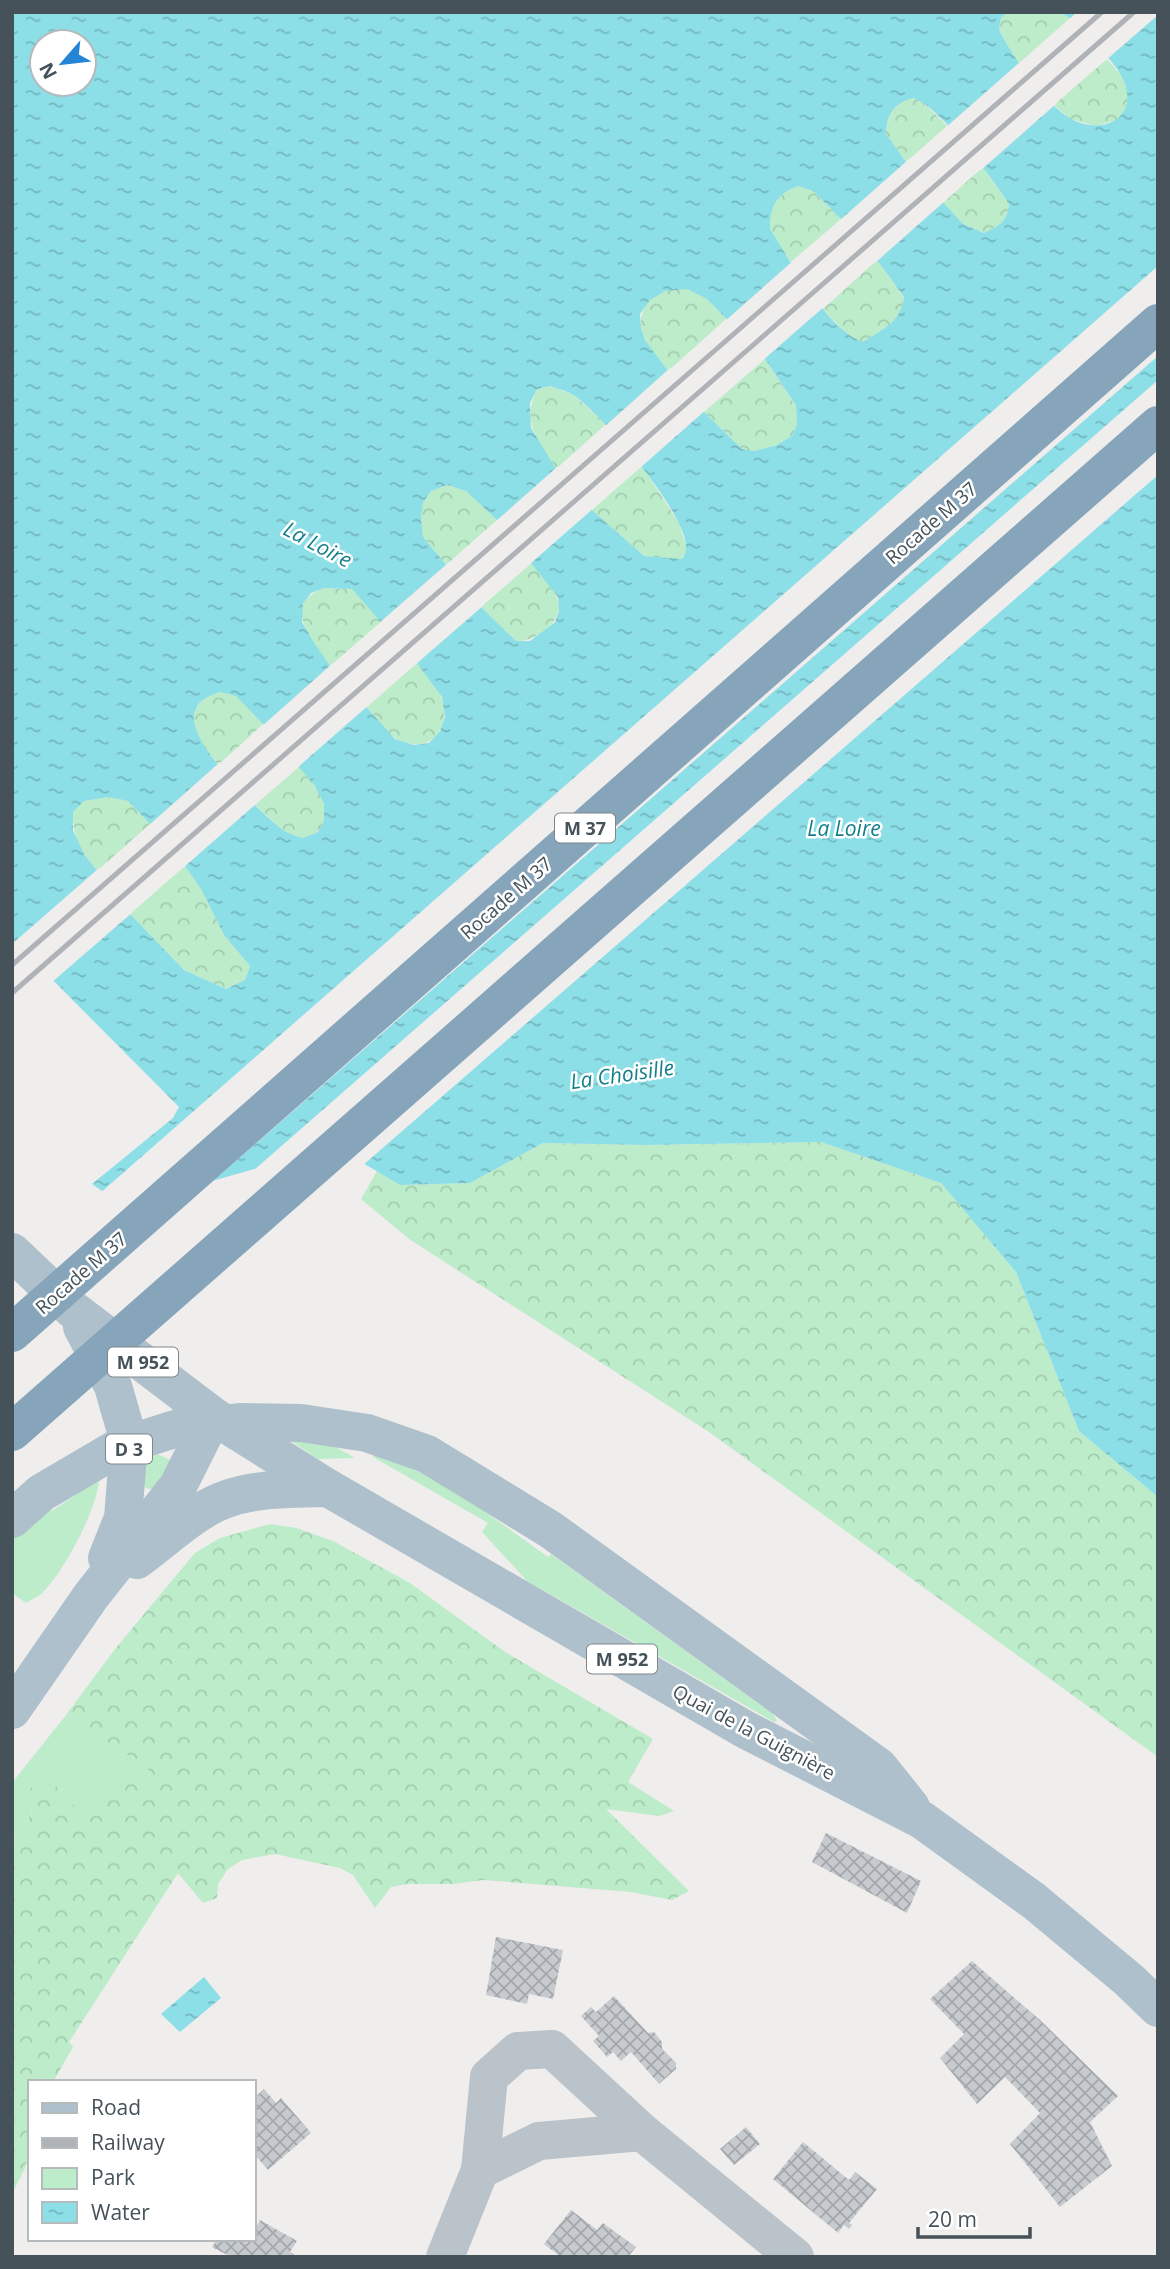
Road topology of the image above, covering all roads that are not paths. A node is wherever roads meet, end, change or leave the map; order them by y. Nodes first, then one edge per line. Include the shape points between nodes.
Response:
1 (1158, 323) edge
2 (1158, 425) edge
3 (12, 1252) edge
4 (72, 1309) junction
5 (12, 1334) edge
6 (213, 1416) junction
7 (12, 1432) edge
8 (328, 1488) junction
9 (12, 1519) edge
10 (91, 1596) junction
11 (12, 1710) edge
12 (922, 1820) junction
13 (1158, 2008) edge
14 (642, 2132) junction
15 (480, 2171) junction
16 (446, 2257) edge
17 (795, 2257) edge

1 - 5 highway, Rocade M 37 / M 37
2 - 7 highway
3 - 4 main road
4 - 6 main road, M 952
4 - 10 main road, D 3 via 113,1386 129,1442 123,1518
6 - 8 main road, M 952
6 - 10 main road, D 3 via 178,1486
8 - 10 main road, D 3 via 265,1490 203,1510
8 - 12 main road, Quai de la Guignière / M 952 via 746,1730
9 - 12 main road via 41,1493 121,1447 178,1428 301,1423 368,1433 427,1454 551,1530 879,1767
10 - 11 main road, D 3
12 - 13 main road, Quai de la Guignière / M 952 via 1034,1901
14 - 15 street via 539,2141
14 - 15 street via 552,2049 518,2051 489,2077
14 - 17 street
15 - 16 street

